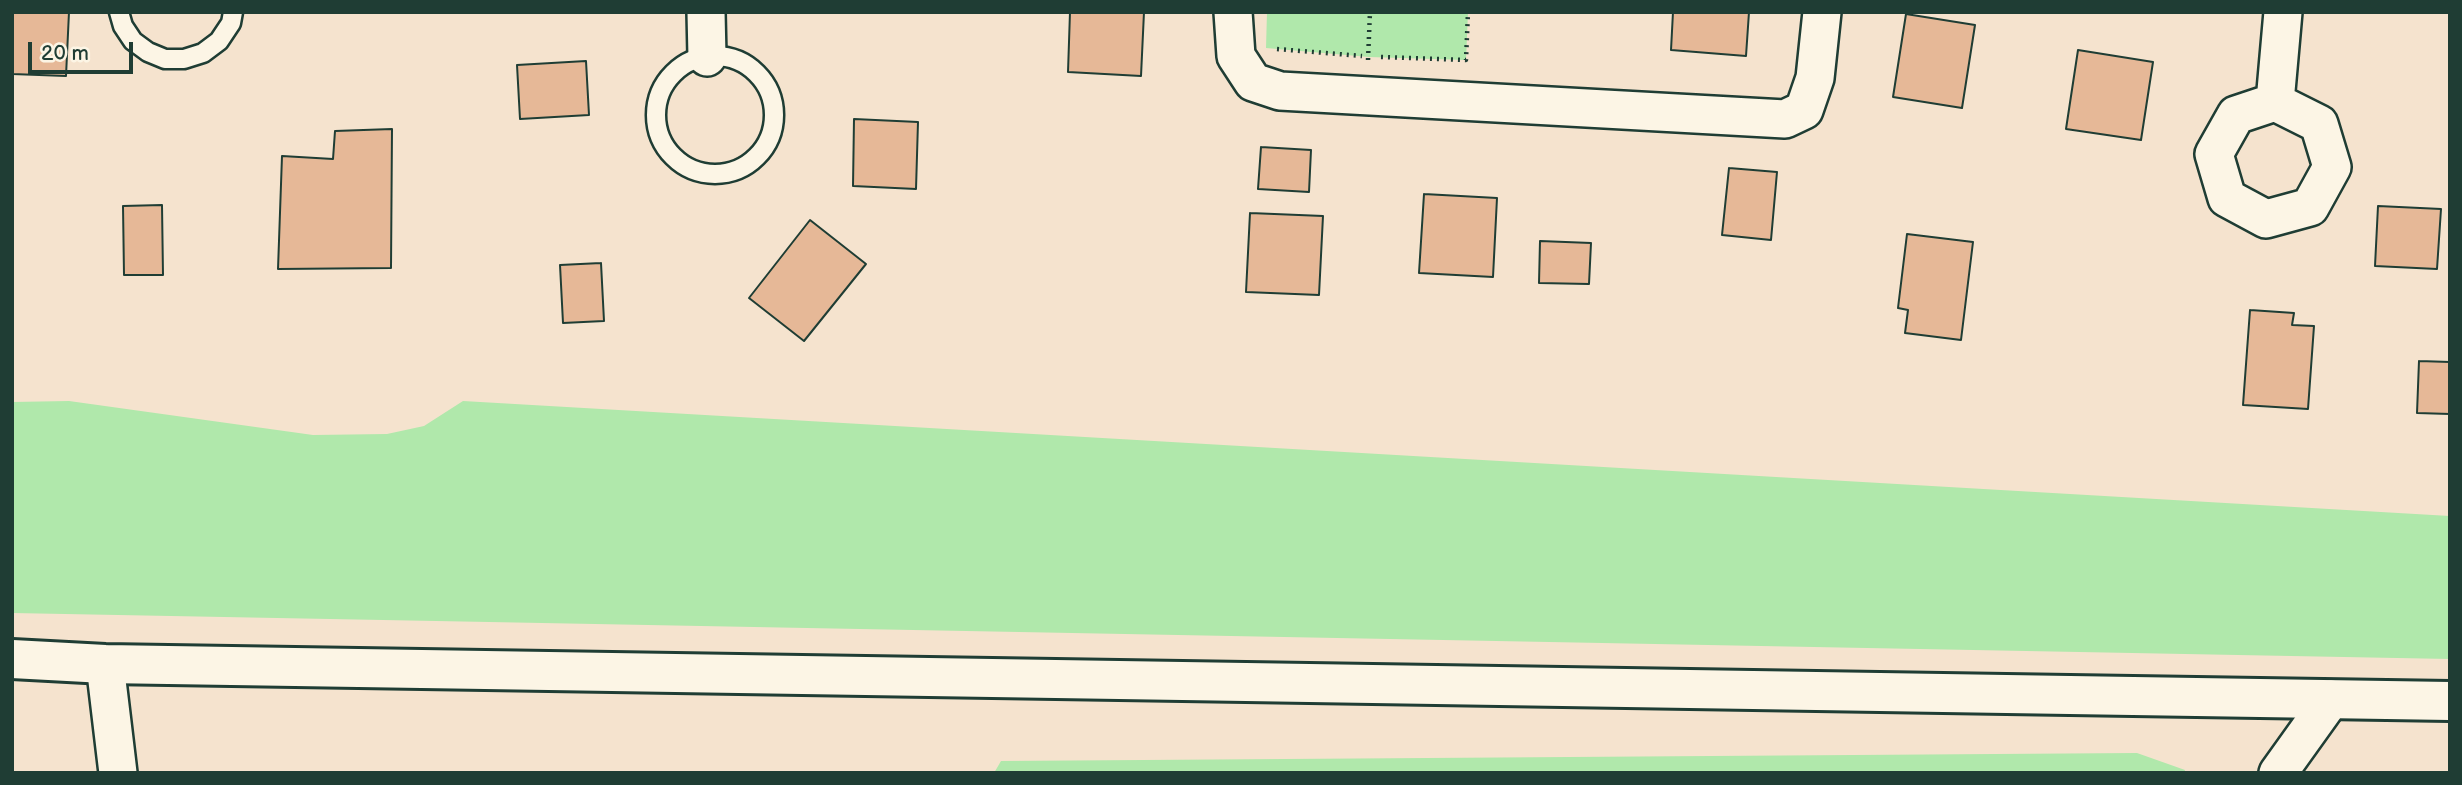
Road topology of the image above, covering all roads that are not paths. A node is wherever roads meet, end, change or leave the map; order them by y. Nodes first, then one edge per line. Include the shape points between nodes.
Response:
1 (119, 12) edge
2 (233, 12) edge
3 (706, 12) edge
4 (1233, 12) edge
5 (1822, 12) edge
6 (2283, 12) edge
7 (708, 57) junction
8 (2275, 102) dead end
9 (12, 659) edge
10 (105, 664) junction
11 (2331, 699) junction
12 (2450, 701) edge
13 (118, 773) edge
14 (2278, 773) edge

1 - 2 lane via 122,26 148,52 165,59 184,59 219,41
3 - 7 street
4 - 5 street via 1236,56 1253,82 1280,92 1785,120 1804,110 1815,78
6 - 8 street
7 - 7 lane via 746,66 761,80 771,98 774,119 758,156 742,168 722,174 703,174 671,156 656,123 660,96 674,72
9 - 10 street
10 - 11 street
10 - 13 street
11 - 12 street
11 - 14 street

